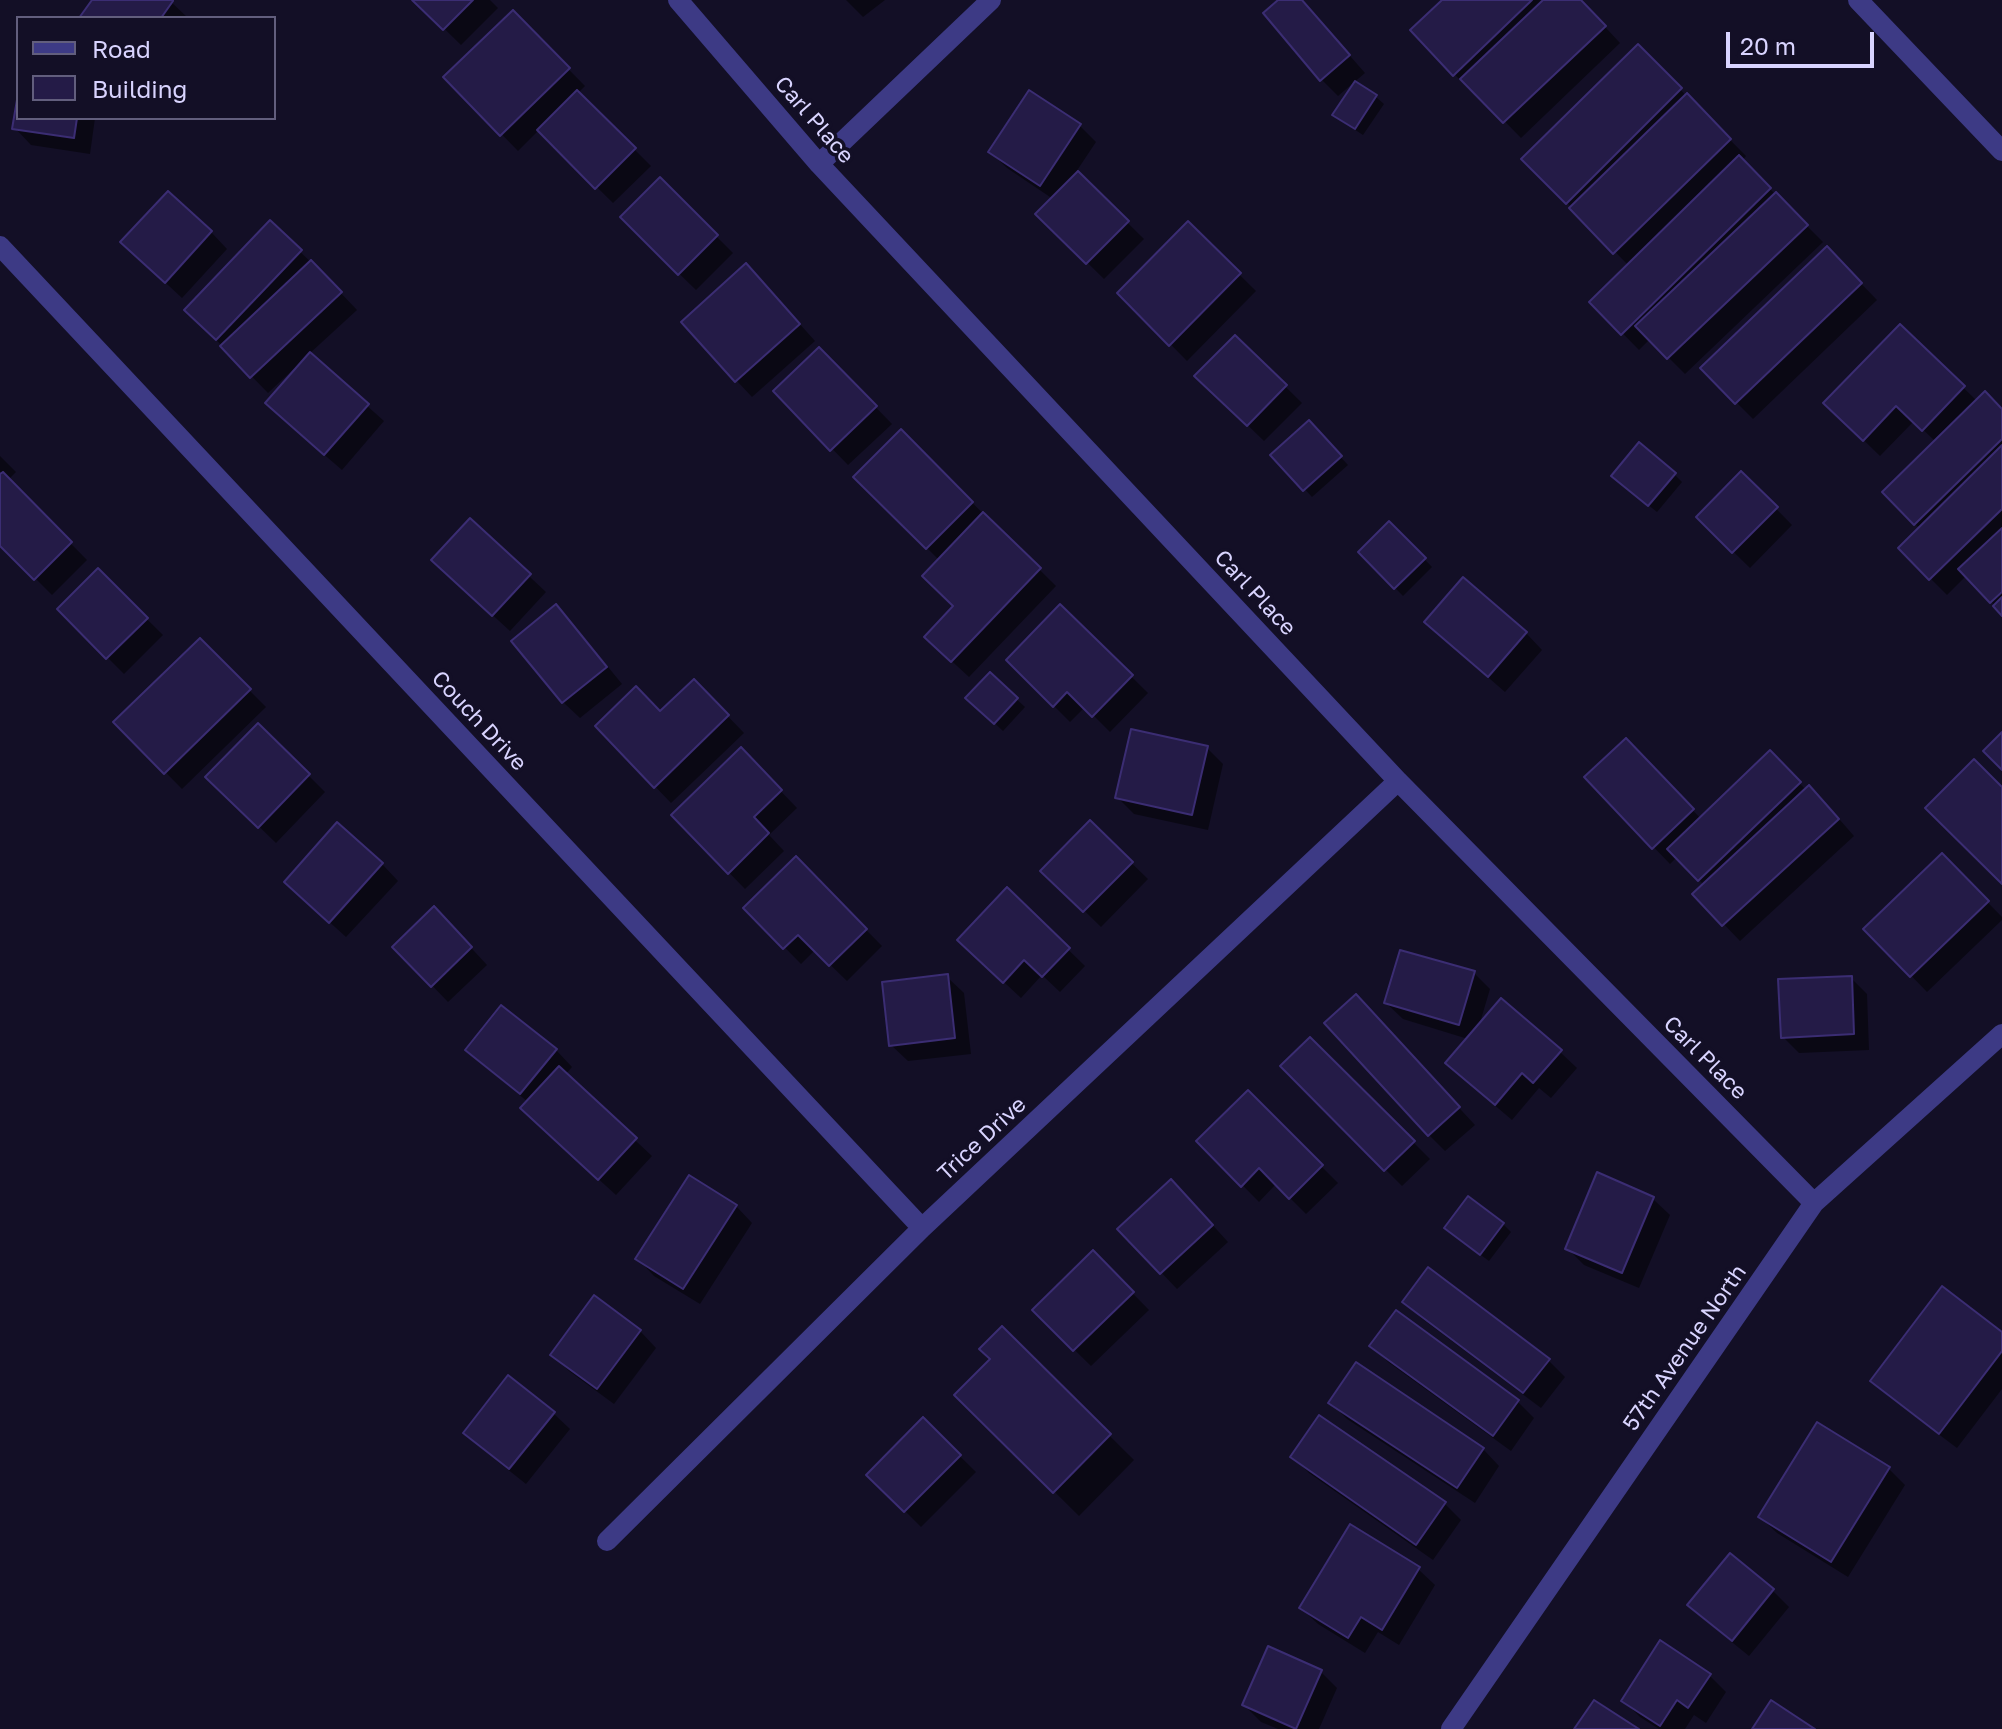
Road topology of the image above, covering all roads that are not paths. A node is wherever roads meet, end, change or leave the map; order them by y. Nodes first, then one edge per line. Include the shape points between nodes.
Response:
1 (678, 0) edge
2 (991, 0) edge
3 (1858, 0) edge
4 (2002, 151) edge
5 (819, 164) junction
6 (0, 246) edge
7 (1398, 781) junction
8 (2002, 1034) edge
9 (1814, 1203) junction
10 (922, 1228) junction
11 (607, 1541) dead end
12 (1451, 1729) edge

1 - 5 street, Carl Place
2 - 5 street
3 - 4 street
5 - 7 street, Carl Place
6 - 10 street, Couch Drive
7 - 9 street, Carl Place
7 - 10 street, Trice Drive
8 - 9 street, 57th Avenue North
9 - 12 street, 57th Avenue North
10 - 11 street, Trice Drive

